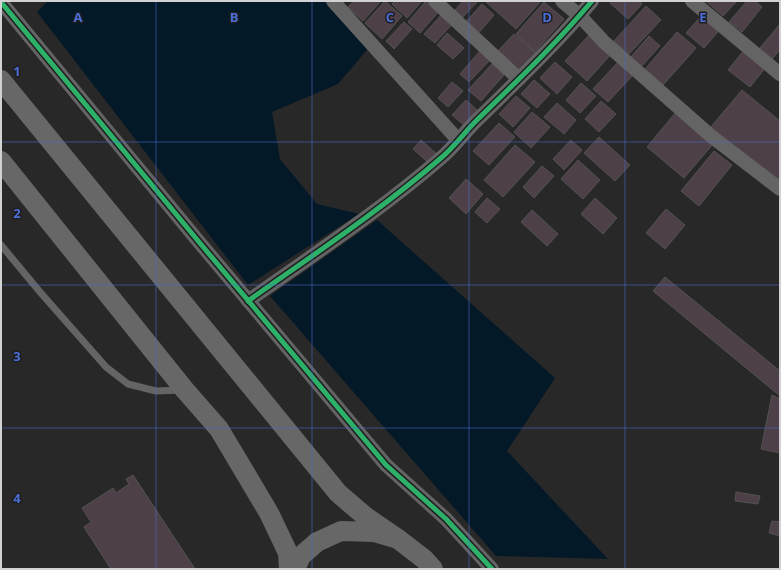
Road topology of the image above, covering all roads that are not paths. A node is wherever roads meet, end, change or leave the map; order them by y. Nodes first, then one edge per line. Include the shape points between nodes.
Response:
1 (333, 1) edge
2 (435, 1) edge
3 (562, 1) edge
4 (592, 1) edge
5 (692, 1) edge
6 (1, 2) edge
7 (580, 16) junction
8 (780, 74) edge
9 (519, 79) junction
10 (1, 80) edge
11 (458, 140) junction
12 (1, 161) edge
13 (780, 189) edge
14 (1, 245) edge
15 (248, 301) junction
16 (184, 389) junction
17 (398, 539) junction
18 (289, 569) edge
19 (295, 569) edge
20 (434, 569) edge
21 (492, 569) edge

1 - 11 street
2 - 9 street
3 - 7 street
4 - 7 street
5 - 8 street
6 - 15 street
7 - 9 street
7 - 13 street via 604,42 711,136
9 - 11 street
10 - 17 main road via 338,493 366,517
11 - 15 street via 442,157 379,208
12 - 16 main road
14 - 16 lane via 106,367 128,384 156,391
15 - 21 street via 386,465 446,519
16 - 18 main road via 219,429 270,513 288,553
17 - 19 main road via 374,532 340,531 317,542 301,556
17 - 20 main road

